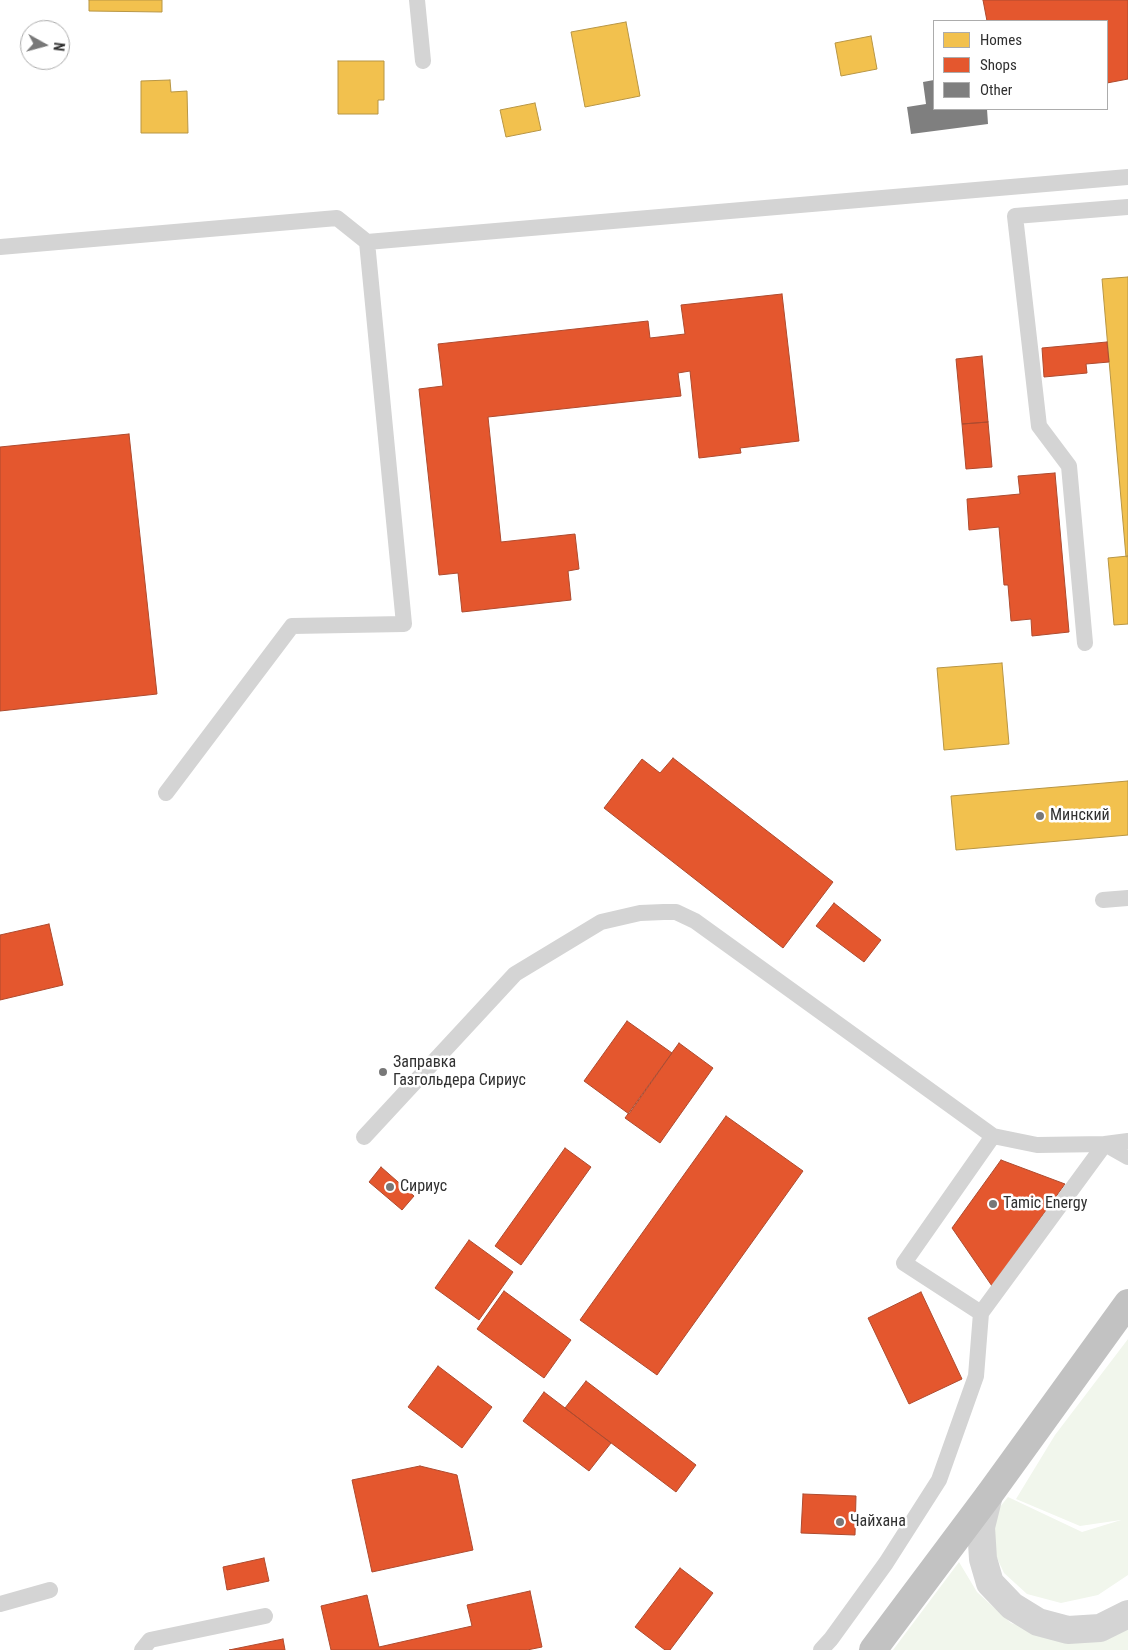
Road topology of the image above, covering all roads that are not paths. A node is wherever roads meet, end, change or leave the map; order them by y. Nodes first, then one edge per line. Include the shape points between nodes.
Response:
1 (417, 0) edge
2 (422, 61) dead end
3 (1128, 176) edge
4 (1128, 207) edge
5 (366, 242) junction
6 (0, 247) edge
7 (1085, 643) dead end
8 (166, 793) dead end
9 (1128, 898) edge
10 (1104, 900) dead end
11 (993, 1136) junction
12 (364, 1137) dead end
13 (1128, 1141) edge
14 (1105, 1144) junction
15 (1128, 1157) edge
16 (1128, 1303) edge
17 (981, 1313) junction
18 (989, 1495) junction
19 (50, 1590) dead end
20 (0, 1604) edge
21 (1128, 1614) edge
22 (265, 1616) dead end
23 (142, 1650) edge
24 (821, 1650) edge
25 (873, 1650) edge

1 - 2 lane
3 - 5 lane
4 - 7 lane via 1016,216 1039,426 1070,466
5 - 6 lane via 337,218
5 - 8 lane via 404,624 292,626
9 - 10 lane
11 - 12 lane via 695,921 676,912 640,912 601,922 515,974
11 - 14 lane via 1037,1145
11 - 17 lane via 904,1263
13 - 14 lane
14 - 15 lane
14 - 17 lane
16 - 18 highway
17 - 24 lane via 976,1376 939,1480 886,1563
18 - 21 street via 981,1526 983,1559 990,1583 1012,1606 1038,1622 1068,1630 1100,1628
18 - 25 highway
19 - 20 lane
22 - 23 lane via 150,1640

